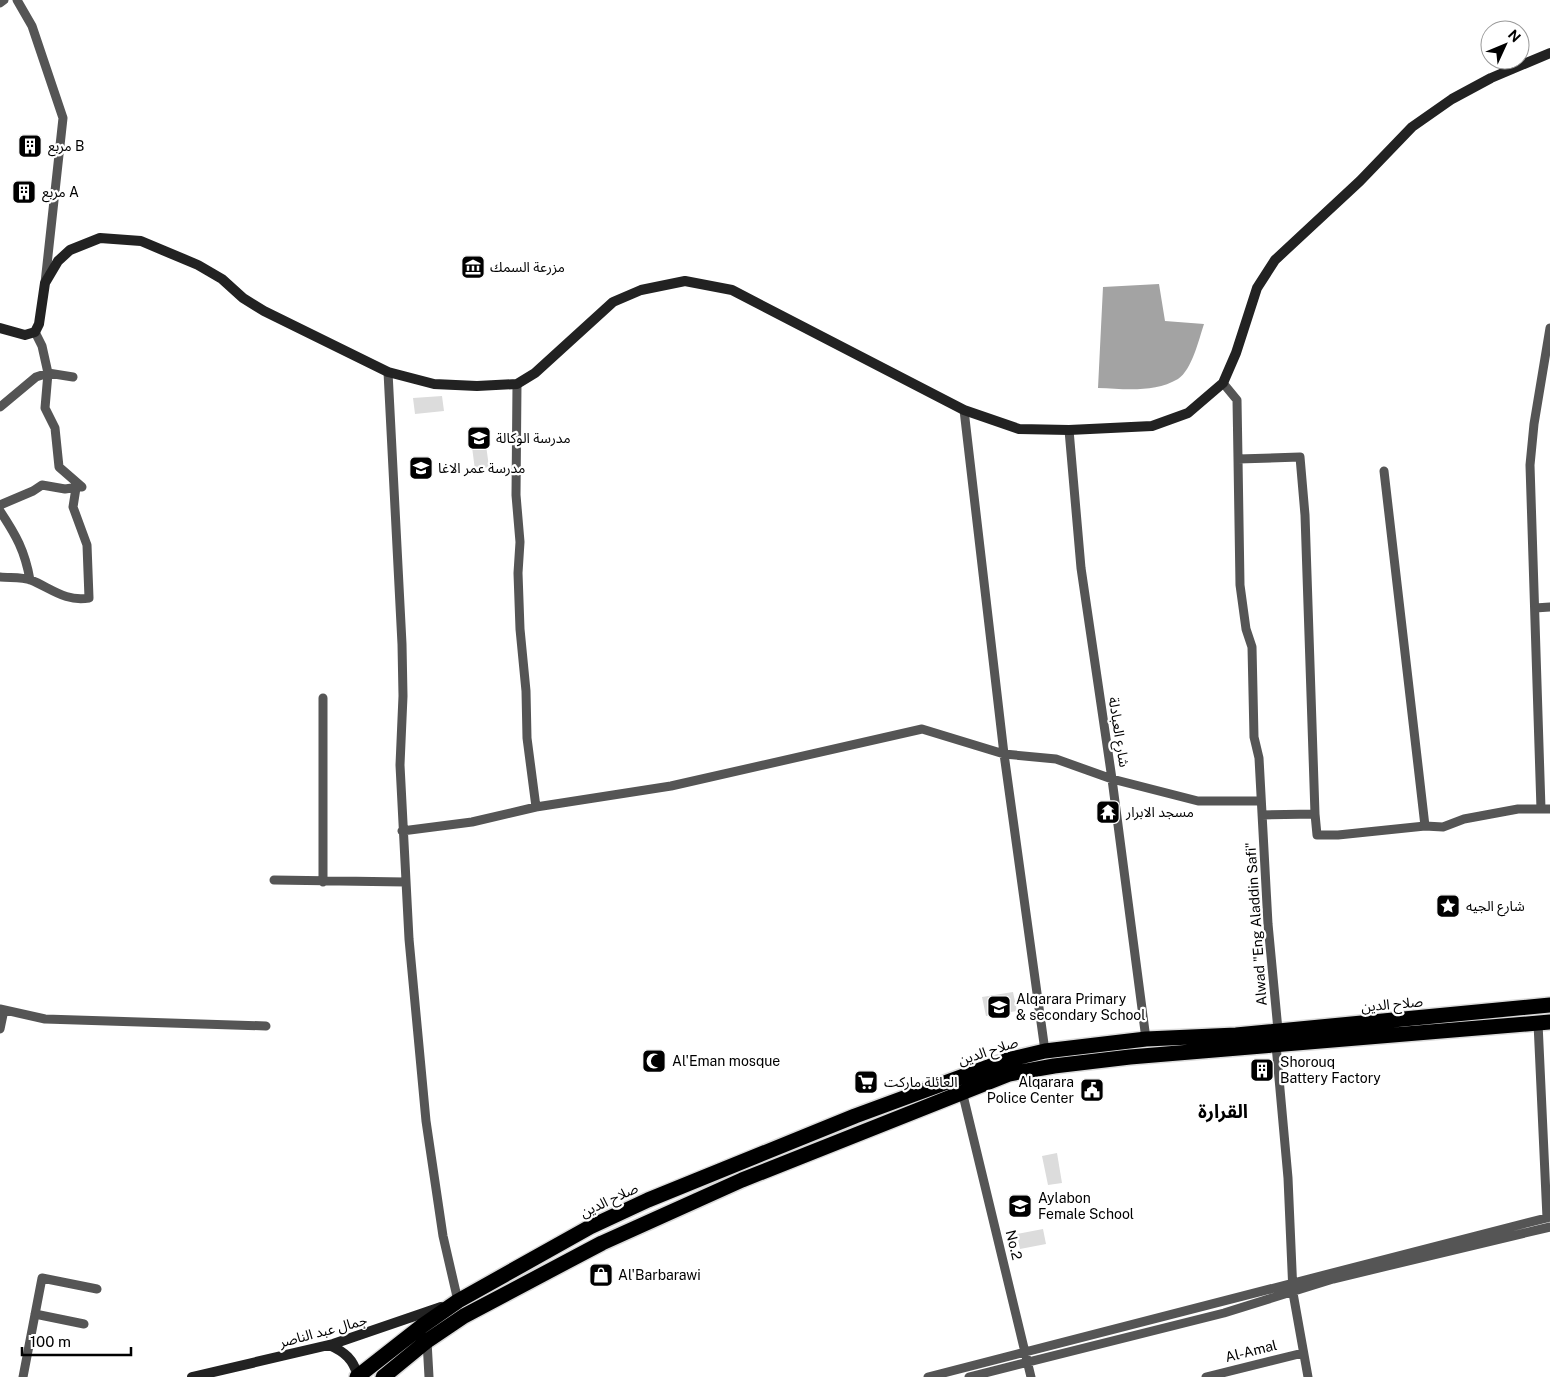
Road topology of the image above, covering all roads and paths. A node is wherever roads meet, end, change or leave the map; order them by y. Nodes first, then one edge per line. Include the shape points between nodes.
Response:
1 (4, 0) edge
2 (17, 0) edge
3 (0, 3) edge
4 (1550, 53) edge
5 (45, 283) junction
6 (0, 328) edge
7 (1550, 328) edge
8 (35, 332) junction
9 (388, 372) junction
10 (48, 373) junction
11 (73, 377) dead end
12 (1223, 383) junction
13 (517, 384) junction
14 (0, 407) edge
15 (964, 410) junction
16 (1068, 430) junction
17 (1238, 459) junction
18 (1384, 471) dead end
19 (76, 488) junction
20 (0, 505) edge
21 (0, 511) edge
22 (0, 577) edge
23 (30, 580) junction
24 (1535, 608) junction
25 (1550, 608) edge
26 (323, 698) dead end
27 (1004, 754) junction
28 (1112, 779) junction
29 (1262, 801) junction
30 (536, 808) junction
31 (1546, 809) edge
32 (1315, 814) junction
33 (1262, 815) junction
34 (1425, 826) junction
35 (402, 831) junction
36 (274, 880) dead end
37 (323, 882) junction
38 (405, 882) junction
39 (1550, 1005) edge
40 (2, 1009) edge
41 (1544, 1023) edge
42 (266, 1026) dead end
43 (0, 1030) edge
44 (1210, 1036) junction
45 (1174, 1038) junction
46 (1277, 1038) junction
47 (1146, 1039) junction
48 (1045, 1051) junction
49 (1210, 1051) junction
50 (1176, 1053) junction
51 (962, 1091) junction
52 (655, 1197) junction
53 (663, 1215) junction
54 (1549, 1221) edge
55 (1293, 1288) junction
56 (97, 1289) dead end
57 (458, 1301) junction
58 (35, 1314) junction
59 (84, 1324) dead end
60 (427, 1341) junction
61 (329, 1345) junction
62 (1025, 1353) junction
63 (1303, 1353) junction
64 (1028, 1363) junction
65 (23, 1377) edge
66 (192, 1377) edge
67 (357, 1377) edge
68 (382, 1377) edge
69 (428, 1377) edge
70 (928, 1377) edge
71 (969, 1377) edge
72 (1031, 1377) edge
73 (1206, 1377) edge
74 (1308, 1377) edge

1 - 3 street
2 - 5 street via 32,26 63,118
4 - 12 street via 1452,98 1412,127 1360,181 1275,260 1256,288
5 - 8 street via 40,324
5 - 9 street via 58,261 84,243 100,238 141,241 198,265 264,311
6 - 8 street via 25,335
7 - 24 street via 1530,465
8 - 10 street
9 - 13 street via 454,386
9 - 35 street via 404,696 400,765
10 - 11 street
10 - 14 street via 36,377
10 - 19 street via 45,408 55,428 59,467 82,487
12 - 16 street via 1188,413 1152,426
12 - 17 street, Alwad "Eng Aladdin Safi" via 1237,400
13 - 15 street via 535,372 613,302 641,290 685,281 732,290
13 - 30 street via 520,620 527,738
15 - 16 street via 1019,429
15 - 27 street
16 - 28 street, شارع العبادلة via 1082,575
17 - 29 street, Alwad "Eng Aladdin Safi" via 1240,585 1252,647 1254,737
17 - 32 street via 1300,457 1305,515
18 - 34 street
19 - 20 street via 42,485
19 - 23 street via 74,507 87,546 89,598 76,600
21 - 23 street via 26,556
22 - 23 street
24 - 25 street
24 - 31 street
26 - 37 street
27 - 28 street via 1056,759
27 - 30 street via 922,730 671,786
27 - 48 street
28 - 29 street via 1198,800
28 - 47 street, شارع العبادلة
29 - 33 street, Alwad "Eng Aladdin Safi"
30 - 35 street via 472,822
31 - 34 street via 1518,809 1464,819 1443,827
32 - 33 street
32 - 34 street via 1317,835
33 - 46 street, Alwad "Eng Aladdin Safi"
35 - 38 street
36 - 37 street
37 - 38 street
38 - 57 street via 426,1121 443,1236
39 - 46 highway, صلاح الدين
40 - 42 street via 45,1018
40 - 43 street
41 - 46 highway, صلاح الدين
41 - 54 street
44 - 45 highway, صلاح الدين
44 - 46 highway, صلاح الدين
44 - 49 highway via 1214,1042
45 - 47 highway, صلاح الدين
45 - 50 highway via 1170,1047
46 - 49 highway, صلاح الدين
46 - 55 street, Alwad "Eng Aladdin Safi"
47 - 48 highway, صلاح الدين
48 - 52 highway, صلاح الدين via 1007,1060 888,1102
49 - 50 highway, صلاح الدين
50 - 51 highway, صلاح الدين via 1054,1066 1010,1074
51 - 53 highway, صلاح الدين
51 - 62 street, No.2
52 - 53 highway via 652,1209
52 - 57 highway, صلاح الدين via 590,1227
53 - 60 highway, صلاح الدين via 533,1278 464,1316
54 - 55 street
55 - 62 street
55 - 63 street, Alwad "Eng Aladdin Safi"
55 - 64 street via 1170,1327
56 - 58 street via 42,1278
57 - 61 street, جمال عبد الناصر via 369,1334
57 - 67 highway, صلاح الدين
58 - 59 street
58 - 65 street
60 - 68 highway, صلاح الدين
60 - 69 street
61 - 66 street, جمال عبد الناصر
61 - 67 street via 343,1351 354,1363
62 - 64 street, No.2
62 - 70 street
63 - 73 street, Al-Amal
63 - 74 street, Alwad "Eng Aladdin Safi"
64 - 71 street
64 - 72 street, No.2

